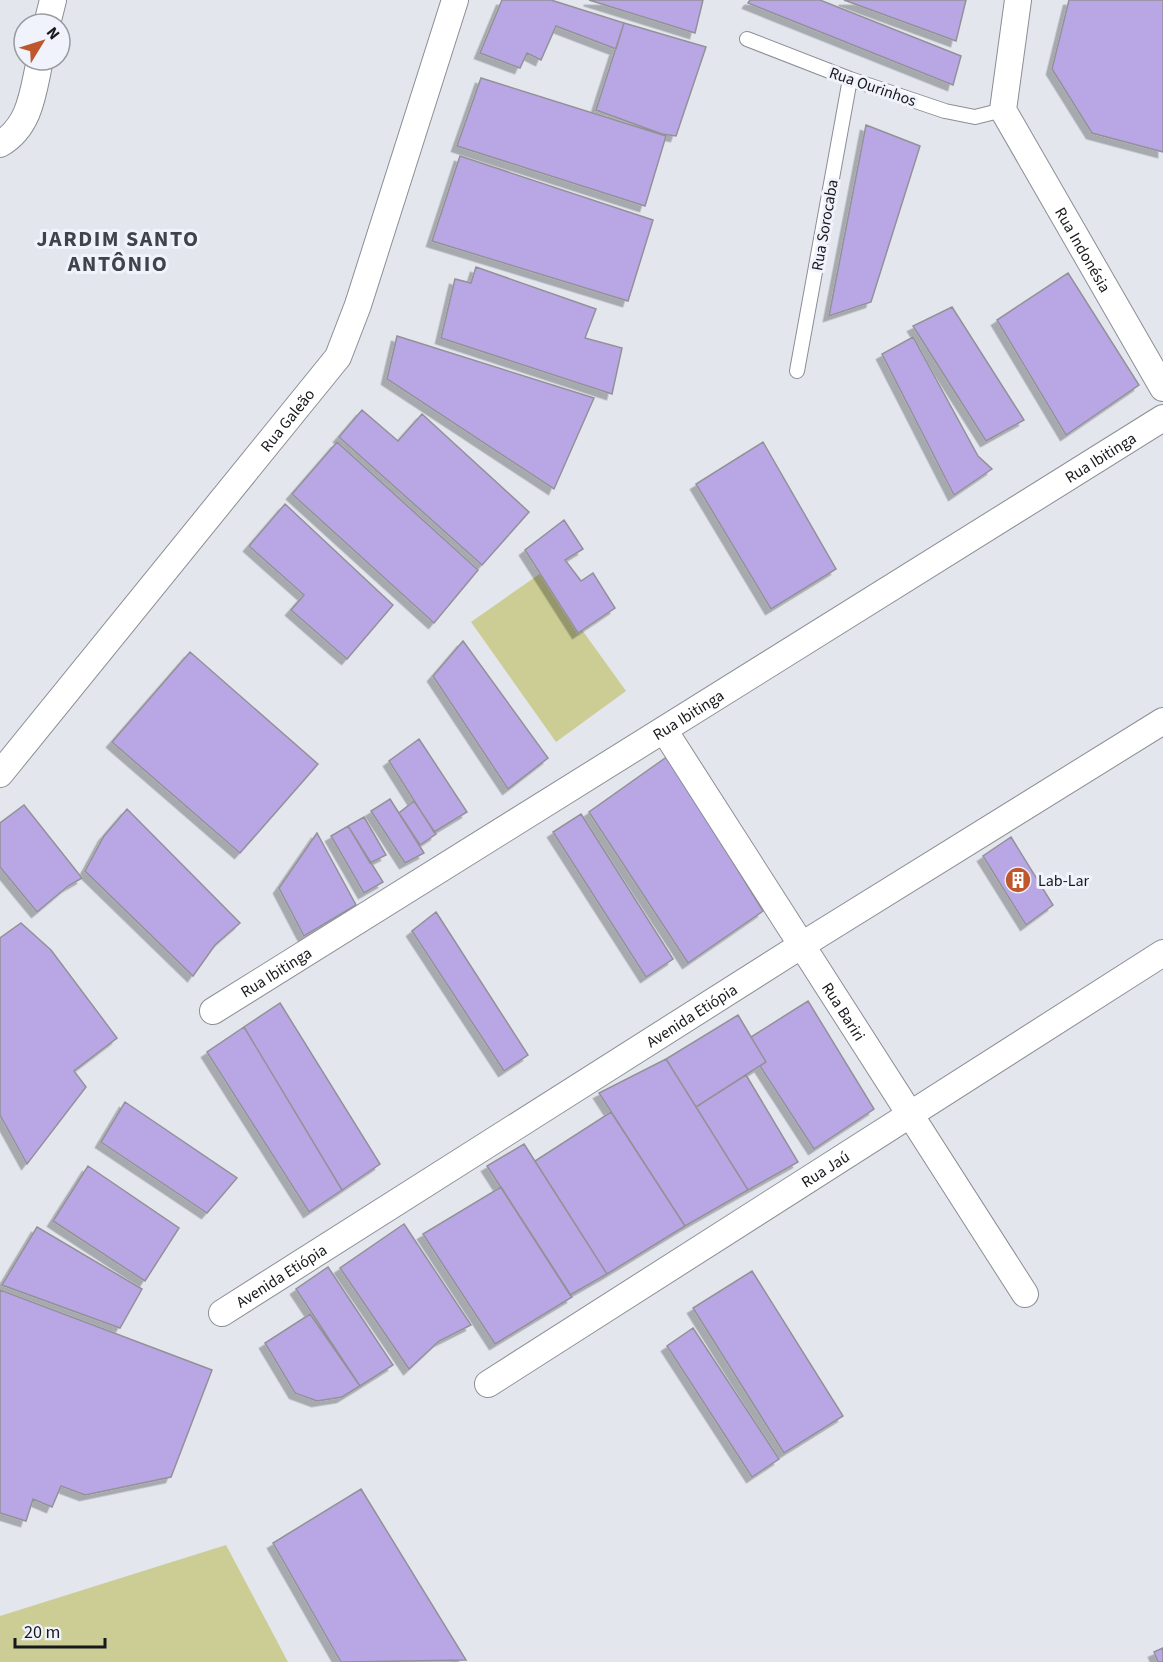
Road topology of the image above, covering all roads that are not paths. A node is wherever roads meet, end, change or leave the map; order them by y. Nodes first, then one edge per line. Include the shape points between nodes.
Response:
1 (455, 0) edge
2 (1018, 0) edge
3 (747, 39) dead end
4 (38, 72) edge
5 (850, 79) junction
6 (1003, 110) junction
7 (0, 144) edge
8 (797, 371) dead end
9 (1163, 388) edge
10 (1163, 418) edge
11 (1163, 721) edge
12 (664, 730) junction
13 (0, 774) edge
14 (802, 945) junction
15 (1163, 953) edge
16 (213, 1011) dead end
17 (911, 1115) junction
18 (1025, 1294) dead end
19 (222, 1313) dead end
20 (488, 1384) dead end

1 - 13 street, Rua Galeão via 338,357
2 - 6 street
3 - 5 lane, Rua Ourinhos
4 - 7 street via 30,108 21,125
5 - 6 lane, Rua Ourinhos via 965,115 975,117
5 - 8 lane, Rua Sorocaba
6 - 9 street, Rua Indonésia
10 - 12 street, Rua Ibitinga
11 - 14 street, Avenida Etiópia
12 - 14 street, Rua Bariri
12 - 16 street, Rua Ibitinga
14 - 17 street, Rua Bariri
14 - 19 street, Avenida Etiópia
15 - 17 street, Rua Jaú
17 - 18 street, Rua Bariri
17 - 20 street, Rua Jaú

